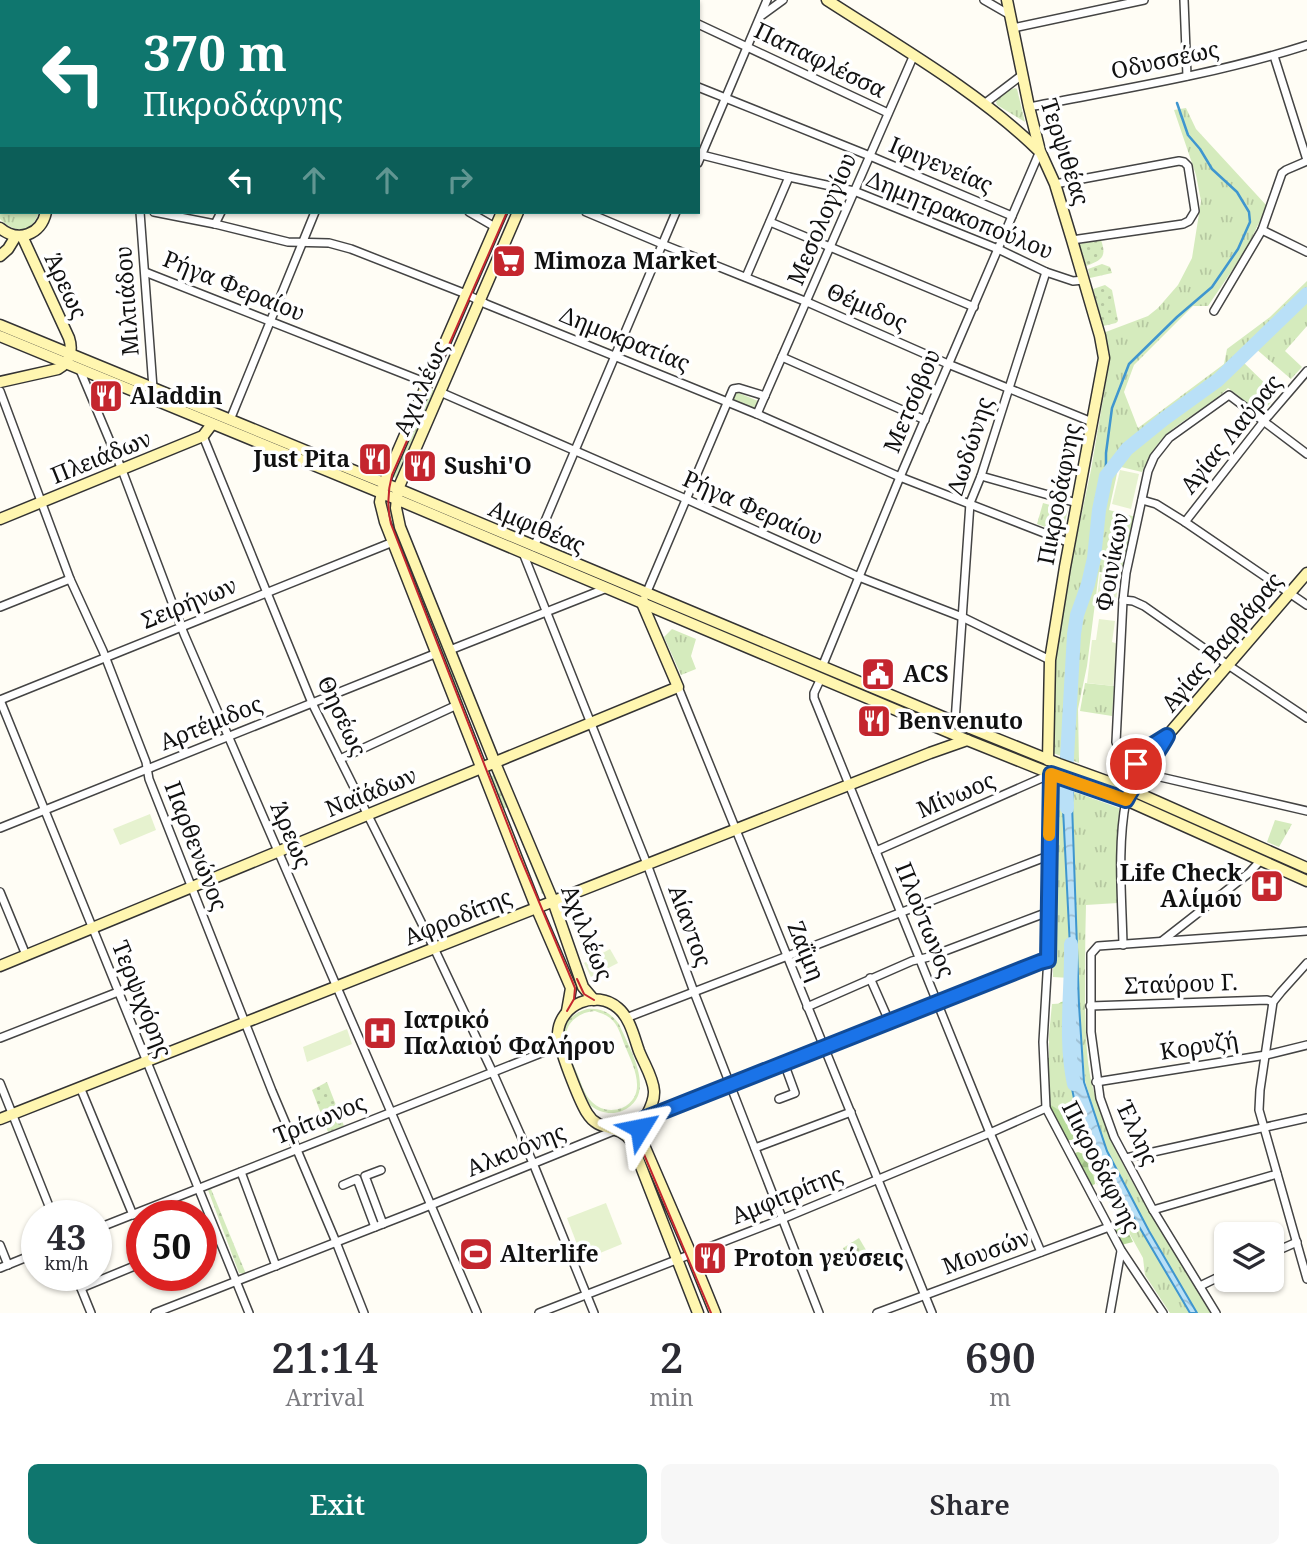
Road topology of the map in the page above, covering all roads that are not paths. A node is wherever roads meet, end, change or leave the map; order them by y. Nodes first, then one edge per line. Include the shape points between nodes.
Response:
1 (767, 0) edge
2 (783, 0) edge
3 (827, 0) edge
4 (984, 0) edge
5 (1007, 0) edge
6 (1144, 0) edge
7 (1184, 0) edge
8 (1010, 15) junction
9 (761, 16) junction
10 (700, 25) edge
11 (1013, 28) junction
12 (1307, 45) edge
13 (748, 46) junction
14 (1274, 56) junction
15 (913, 57) junction
16 (1022, 75) junction
17 (1187, 76) junction
18 (700, 88) edge
19 (725, 98) junction
20 (984, 104) junction
21 (1029, 107) junction
22 (888, 113) junction
23 (1040, 151) junction
24 (700, 156) edge
25 (870, 156) junction
26 (700, 158) edge
27 (1307, 160) edge
28 (789, 177) junction
29 (1055, 184) junction
30 (854, 191) junction
31 (46, 214) edge
32 (140, 214) edge
33 (164, 214) edge
34 (220, 214) edge
35 (314, 214) edge
36 (472, 214) edge
37 (501, 214) edge
38 (517, 214) edge
39 (591, 214) edge
40 (675, 214) edge
41 (1012, 216) junction
42 (770, 222) junction
43 (215, 224) junction
44 (495, 227) junction
45 (0, 228) edge
46 (1262, 230) junction
47 (19, 236) junction
48 (1072, 240) junction
49 (302, 243) junction
50 (662, 244) junction
51 (831, 247) junction
52 (998, 249) junction
53 (1307, 252) edge
54 (0, 256) edge
55 (145, 272) junction
56 (1046, 272) junction
57 (746, 277) junction
58 (1084, 280) junction
59 (466, 294) junction
60 (479, 301) junction
61 (807, 302) junction
62 (974, 307) junction
63 (1214, 311) dead end
64 (271, 321) junction
65 (0, 325) edge
66 (0, 336) edge
67 (614, 356) junction
68 (782, 357) junction
69 (68, 358) junction
70 (948, 364) junction
71 (80, 370) junction
72 (1307, 371) edge
73 (0, 382) edge
74 (427, 383) junction
75 (153, 388) junction
76 (1009, 388) junction
77 (0, 391) edge
78 (440, 392) junction
79 (765, 396) junction
80 (728, 402) junction
81 (757, 414) junction
82 (230, 419) junction
83 (925, 419) junction
84 (1264, 421) junction
85 (1092, 422) junction
86 (212, 424) junction
87 (203, 436) junction
88 (574, 451) junction
89 (1307, 454) edge
90 (122, 470) junction
91 (981, 476) junction
92 (900, 477) junction
93 (382, 488) junction
94 (397, 494) junction
95 (686, 499) junction
96 (1142, 500) junction
97 (41, 503) junction
98 (970, 503) junction
99 (1077, 503) junction
100 (0, 519) edge
101 (1185, 522) junction
102 (393, 542) junction
103 (1069, 543) junction
104 (534, 547) junction
105 (523, 553) junction
106 (1307, 573) edge
107 (859, 577) junction
108 (71, 579) junction
109 (607, 588) junction
110 (268, 592) junction
111 (1289, 593) junction
112 (644, 598) junction
113 (1123, 600) junction
114 (1307, 605) edge
115 (0, 607) edge
116 (547, 612) junction
117 (961, 617) junction
118 (181, 627) junction
119 (450, 650) junction
120 (437, 653) junction
121 (105, 658) junction
122 (1050, 660) junction
123 (1228, 665) junction
124 (822, 667) junction
125 (821, 678) junction
126 (678, 687) junction
127 (0, 700) edge
128 (313, 703) junction
129 (457, 705) junction
130 (1307, 718) edge
131 (955, 722) junction
132 (590, 723) junction
133 (950, 733) junction
134 (1167, 736) junction
135 (228, 737) junction
136 (967, 740) junction
137 (930, 753) junction
138 (340, 759) junction
139 (1048, 760) junction
140 (495, 763) junction
141 (1136, 764) junction
142 (481, 768) junction
143 (146, 769) junction
144 (1143, 773) junction
145 (1054, 775) junction
146 (849, 784) junction
147 (1118, 785) junction
148 (1131, 790) junction
149 (1115, 796) junction
150 (1126, 800) junction
151 (45, 810) junction
152 (1307, 811) edge
153 (367, 815) junction
154 (0, 828) edge
155 (736, 829) junction
156 (876, 850) junction
157 (277, 852) junction
158 (1048, 856) junction
159 (1261, 860) junction
160 (647, 864) junction
161 (1307, 868) edge
162 (1307, 881) edge
163 (191, 887) junction
164 (0, 892) edge
165 (552, 901) junction
166 (536, 907) junction
167 (1048, 912) junction
168 (901, 913) junction
169 (92, 928) junction
170 (1307, 931) edge
171 (1161, 942) junction
172 (1123, 945) junction
173 (434, 948) junction
174 (26, 955) junction
175 (787, 956) junction
176 (919, 958) junction
177 (1048, 960) junction
178 (1307, 963) edge
179 (0, 966) edge
180 (870, 978) junction
181 (336, 986) junction
182 (118, 992) junction
183 (694, 992) junction
184 (594, 1000) junction
185 (938, 1002) junction
186 (1273, 1002) junction
187 (1090, 1006) junction
188 (807, 1007) junction
189 (568, 1011) junction
190 (626, 1018) junction
191 (889, 1021) junction
192 (244, 1023) junction
193 (0, 1038) edge
194 (1307, 1045) edge
195 (559, 1046) junction
196 (824, 1047) junction
197 (1266, 1055) junction
198 (146, 1061) junction
199 (784, 1063) junction
200 (493, 1073) junction
201 (1096, 1082) junction
202 (0, 1083) edge
203 (730, 1084) junction
204 (80, 1087) junction
205 (779, 1099) dead end
206 (1046, 1108) junction
207 (851, 1111) junction
208 (391, 1112) junction
209 (12, 1114) junction
210 (1307, 1118) edge
211 (0, 1119) edge
212 (644, 1119) junction
213 (1264, 1128) junction
214 (617, 1130) junction
215 (990, 1133) junction
216 (635, 1139) junction
217 (755, 1148) junction
218 (296, 1150) junction
219 (1126, 1158) junction
220 (533, 1163) junction
221 (381, 1170) dead end
222 (241, 1172) junction
223 (1277, 1174) junction
224 (877, 1179) junction
225 (343, 1185) dead end
226 (198, 1189) junction
227 (47, 1200) edge
228 (127, 1200) edge
229 (170, 1200) edge
230 (202, 1200) edge
231 (430, 1205) junction
232 (1153, 1210) junction
233 (782, 1219) junction
234 (379, 1225) junction
235 (1109, 1227) junction
236 (217, 1236) edge
237 (336, 1242) junction
238 (1297, 1242) junction
239 (0, 1245) edge
240 (1284, 1248) edge
241 (1121, 1250) junction
242 (1041, 1252) junction
243 (691, 1254) junction
244 (21, 1259) edge
245 (676, 1260) junction
246 (4, 1266) edge
247 (276, 1266) junction
248 (1214, 1279) edge
249 (1307, 1279) edge
250 (235, 1281) junction
251 (1200, 1286) junction
252 (83, 1291) edge
253 (587, 1295) junction
254 (925, 1295) junction
255 (91, 1313) edge
256 (155, 1313) edge
257 (249, 1313) edge
258 (363, 1313) edge
259 (477, 1313) edge
260 (539, 1313) edge
261 (594, 1313) edge
262 (698, 1313) edge
263 (715, 1313) edge
264 (819, 1313) edge
265 (877, 1313) edge
266 (932, 1313) edge
267 (1110, 1313) edge
268 (1163, 1313) edge
269 (1216, 1313) edge

1 - 9 street
2 - 9 street
3 - 15 main road
4 - 8 street
5 - 8 main road, Τερψιθέας
6 - 11 street
7 - 17 street
8 - 11 main road, Τερψιθέας
9 - 13 street
10 - 13 street, Παπαφλέσσα
11 - 16 main road, Τερψιθέας
12 - 14 street, Οδυσσέως
13 - 19 street
13 - 22 street, Παπαφλέσσα
14 - 17 street, Οδυσσέως
14 - 27 street
15 - 20 main road
15 - 22 street, Μεσολογγίου
16 - 20 street, Τερψιθέας
16 - 21 main road, Τερψιθέας
17 - 21 street, Οδυσσέως
18 - 19 street, Ιφιγενείας
19 - 24 street
19 - 25 street, Ιφιγενείας
20 - 23 main road
21 - 23 main road, Τερψιθέας
22 - 25 street, Μεσολογγίου
23 - 29 main road, Τερψιθέας
23 - 41 street, Μετσόβου
25 - 30 street, Μεσολογγίου
25 - 41 street, Ιφιγενείας
26 - 28 street, Δημητρακοπούλου
27 - 46 street via 1282,173
28 - 30 street, Δημητρακοπούλου
28 - 42 street
29 - 48 main road, Τερψιθέας
29 - 48 street via 1179,160 1188,166 1195,211 1189,221
30 - 51 street, Μεσολογγίου
30 - 52 street, Δημητρακοπούλου
31 - 47 main road via 31,234
32 - 55 street, Μιλτιάδου
33 - 43 street, Δημοκρατίας
34 - 43 street
35 - 49 street
36 - 44 street
37 - 44 main road, Αχιλλέως
38 - 60 main road, Αχιλλέως
39 - 50 street, Θέμιδος
40 - 50 street
41 - 52 street, Μετσόβου
42 - 51 street
42 - 57 street
43 - 49 street, Δημοκρατίας
44 - 59 main road, Αχιλλέως
45 - 47 main road
46 - 53 street
46 - 63 street
47 - 54 main road
47 - 69 main road, Άρεως via 69,338
48 - 58 main road, Πικροδάφνης
49 - 59 street, Δημοκρατίας via 351,248
49 - 64 street
50 - 57 street, Θέμιδος
50 - 67 street
51 - 61 street, Μεσολογγίου
51 - 62 street
52 - 56 street, Δημητρακοπούλου
52 - 62 street, Μετσόβου
55 - 64 street, Ρήγα Φεραίου
55 - 75 street, Μιλτιάδου
56 - 58 street, Δημητρακοπούλου
56 - 76 street, Δωδώνης
57 - 61 street, Θέμιδος
58 - 85 main road, Πικροδάφνης via 1104,358
59 - 60 street, Δημοκρατίας
59 - 74 main road, Αχιλλέως
60 - 67 street, Δημοκρατίας
60 - 78 main road, Αχιλλέως
61 - 68 street, Μεσολογγίου
61 - 70 street, Θέμιδος
62 - 70 street, Μετσόβου
64 - 74 street, Ρήγα Φεραίου
64 - 82 street
65 - 69 main road, Αμφιθέας
66 - 69 main road, Αμφιθέας
67 - 80 street, Δημοκρατίας
67 - 88 street
68 - 79 street, Μεσολογγίου
68 - 83 street
69 - 71 main road, Αμφιθέας
69 - 73 main road via 58,369
69 - 75 main road, Αμφιθέας
70 - 76 street, Θέμιδος
70 - 83 street, Μετσόβου
71 - 86 main road, Αμφιθέας
71 - 90 street, Άρεως
72 - 84 street, Αγίας Λαύρας
74 - 93 main road, Αχιλλέως
75 - 82 main road, Αμφιθέας
76 - 85 street, Θέμιδος
76 - 91 street, Δωδώνης
77 - 97 street, Παρθενώνος
78 - 88 street, Ρήγα Φεραίου
78 - 94 main road, Αχιλλέως
79 - 80 street via 739,388 733,389
79 - 81 street, Μεσολογγίου
80 - 81 street, Δημοκρατίας
80 - 95 street
81 - 92 street, Δημοκρατίας
82 - 93 main road, Αμφιθέας
83 - 92 street, Μετσόβου
84 - 89 street
84 - 96 street, Φοινίκων via 1229,395 1160,448 1148,471
84 - 101 street, Αγίας Λαύρας
85 - 99 main road, Πικροδάφνης
86 - 87 main road
86 - 93 main road, Αμφιθέας
87 - 90 main road, Πλειάδων
87 - 110 street, Θησέως
88 - 95 street, Ρήγα Φεραίου
88 - 104 street
90 - 97 main road, Πλειάδων
90 - 118 street, Άρεως
91 - 98 street, Δωδώνης
91 - 99 street
92 - 98 street, Δημοκρατίας
92 - 107 street, Μετσόβου
93 - 94 main road, Αμφιθέας
93 - 102 main road, Αχιλλέως via 382,514
94 - 104 main road, Αμφιθέας
94 - 105 main road, Αμφιθέας
94 - 119 main road, Αχιλλέως via 400,527
95 - 107 street, Ρήγα Φεραίου
95 - 112 street
96 - 101 street
96 - 113 street, Φοινίκων
97 - 100 main road, Πλειάδων
97 - 108 street, Παρθενώνος
98 - 103 street, Δημοκρατίας
98 - 117 street, Δωδώνης
99 - 103 main road, Πικροδάφνης
101 - 111 street
102 - 110 street, Σειρήνων
102 - 120 main road, Αχιλλέως
103 - 122 main road, Πικροδάφνης
104 - 112 main road, Αμφιθέας
105 - 109 main road, Αμφιθέας
105 - 116 street, Αίαντος
106 - 111 main road, Αγίας Βαρβάρας
107 - 117 street, Ρήγα Φεραίου
107 - 124 street, Μετσόβου
108 - 115 street
108 - 121 street, Παρθενώνος
109 - 112 main road, Αμφιθέας
109 - 116 street
110 - 118 street, Σειρήνων
110 - 128 street, Θησέως
111 - 114 street
111 - 123 main road, Αγίας Βαρβάρας
112 - 124 main road, Αμφιθέας
112 - 125 main road, Αμφιθέας
112 - 126 main road, Ζαΐμη
113 - 123 street via 1144,606
113 - 141 street, Φοινίκων via 1116,742 1122,755
116 - 119 street
116 - 132 street, Αίαντος
117 - 122 street, Ρήγα Φεραίου
117 - 131 street, Δωδώνης
118 - 121 street, Σειρήνων
118 - 135 street, Άρεως
119 - 140 main road, Αχιλλέως
120 - 128 street, Αρτέμιδος
120 - 129 main road, Αχιλλέως
121 - 127 street, Σειρήνων
121 - 143 street, Παρθενώνος
122 - 139 main road, Πικροδάφνης
123 - 130 street
123 - 134 main road, Αγίας Βαρβάρας
124 - 131 main road, Αμφιθέας
125 - 133 main road, Αμφιθέας
125 - 146 street, Πλούτωνος via 814,698
126 - 132 main road, Ναϊάδων
126 - 155 street, Ζαΐμη
127 - 151 street, Τερψιχόρης
128 - 135 street, Αρτέμιδος
128 - 138 street, Θησέως
129 - 138 street
129 - 142 main road, Αχιλλέως
131 - 133 main road, Αφροδίτης
131 - 139 main road, Αμφιθέας
132 - 140 main road, Ναϊάδων
132 - 160 street, Αίαντος
133 - 136 main road, Αμφιθέας
133 - 137 main road, Αφροδίτης
134 - 141 main road, Αγίας Βαρβάρας
134 - 144 main road, Αγίας Βαρβάρας
135 - 143 street, Αρτέμιδος
135 - 157 street, Άρεως
136 - 137 main road, Αφροδίτης
136 - 145 main road, Αμφιθέας
137 - 146 main road, Αφροδίτης
138 - 153 street, Θησέως
139 - 147 main road, Αμφιθέας
140 - 142 main road, Ναϊάδων
140 - 165 main road, Αχιλλέως
141 - 147 main road, Αγίας Βαρβάρας
142 - 153 main road, Ναϊάδων
142 - 166 main road, Αχιλλέως
143 - 151 street, Αρτέμιδος
143 - 163 street, Παρθενώνος
144 - 148 main road, Αγίας Βαρβάρας
144 - 152 street
145 - 149 main road, Αμφιθέας
145 - 156 street, Μίνωος
145 - 158 street, Πικροδάφνης
146 - 155 main road, Αφροδίτης
146 - 156 street, Πλούτωνος
147 - 148 main road, Αμφιθέας
147 - 149 main road, Αγίας Βαρβάρας
148 - 150 main road, Αγίας Βαρβάρας
148 - 161 main road, Αμφιθέας
149 - 150 main road, Αμφιθέας
150 - 159 main road, Αμφιθέας
150 - 172 street
151 - 154 street, Αρτέμιδος
151 - 169 street, Τερψιχόρης
153 - 157 main road, Ναϊάδων
153 - 173 street, Θησέως
155 - 160 main road, Αφροδίτης
155 - 175 street, Ζαΐμη
156 - 168 street, Πλούτωνος
157 - 163 main road, Ναϊάδων
157 - 181 street, Άρεως
158 - 167 street, Πικροδάφνης
158 - 168 street
159 - 162 main road, Αμφιθέας
159 - 171 street
160 - 165 main road, Αφροδίτης
160 - 183 street, Αίαντος
163 - 169 main road, Ναϊάδων
163 - 192 street, Παρθενώνος
164 - 174 street
165 - 166 main road, Αφροδίτης
165 - 184 main road, Αχιλλέως via 583,988
166 - 173 main road, Αφροδίτης
166 - 189 main road, Αχιλλέως via 571,988
167 - 176 street
167 - 177 street, Πικροδάφνης
168 - 175 street
168 - 176 street, Πλούτωνος
169 - 174 main road, Ναϊάδων
169 - 182 street, Τερψιχόρης
170 - 171 street
171 - 172 street
172 - 187 street, Έλλης via 1093,950
173 - 181 main road, Αφροδίτης
173 - 200 street, Θησέως
174 - 179 main road, Ναϊάδων
175 - 183 street
175 - 188 street, Ζαΐμη
176 - 180 street
176 - 185 street, Πλούτωνος
177 - 185 street, Αλκυόνης
177 - 206 street, Πικροδάφνης via 1043,1042
178 - 186 street
180 - 188 street
180 - 191 street
181 - 192 main road, Αφροδίτης
181 - 208 street, Άρεως
182 - 193 street
182 - 198 street, Τερψιχόρης
183 - 190 street
183 - 203 street, Αίαντος
184 - 189 main road, Αχιλλέως
184 - 190 main road via 612,1004
185 - 191 street, Αλκυόνης
185 - 215 street, Πλούτωνος
186 - 187 street, Σταύρου Γ.
186 - 197 street
187 - 201 street, Έλλης
188 - 196 street, Ζαΐμη
189 - 195 main road via 559,1027
190 - 212 main road via 653,1084 653,1102
191 - 196 street, Αλκυόνης
192 - 198 main road, Αφροδίτης
192 - 218 street, Παρθενώνος
194 - 197 street, Κορυζή
195 - 200 street, Τρίτωνος
195 - 214 main road via 586,1113 600,1125
196 - 199 street, Αλκυόνης
196 - 207 street, Ζαΐμη
197 - 201 street, Κορυζή
197 - 213 street via 1259,1110
198 - 204 main road, Αφροδίτης
198 - 226 street, Τερψιχόρης
199 - 203 street, Αλκυόνης
199 - 205 street via 795,1093
200 - 208 street, Τρίτωνος
200 - 220 street, Θησέως
201 - 219 street, Έλλης via 1109,1125
202 - 209 street
203 - 212 street, Αλκυόνης
203 - 217 street, Αίαντος
204 - 209 main road, Αφροδίτης
204 - 228 street
206 - 215 street, Αμφιτρίτης
206 - 235 street, Πικροδάφνης
207 - 217 street
207 - 224 street, Ζαΐμη
208 - 218 street, Τρίτωνος
208 - 231 street, Άρεως
209 - 211 main road, Αφροδίτης
209 - 227 street
210 - 213 street
212 - 214 main road, Αλκυόνης
212 - 216 main road
213 - 219 street
213 - 223 street
214 - 216 main road
214 - 220 street, Αλκυόνης
215 - 224 street, Αμφιτρίτης
215 - 242 street, Πλούτωνος
216 - 243 main road
216 - 245 main road
217 - 233 street, Αίαντος
218 - 222 street, Τρίτωνος
218 - 237 street, Παρθενώνος
219 - 232 street, Έλλης
220 - 231 street, Αλκυόνης
220 - 253 street, Θησέως
221 - 234 street via 365,1176
222 - 226 street, Τρίτωνος
222 - 247 street
223 - 232 street
223 - 238 street
224 - 233 street, Αμφιτρίτης
224 - 254 street, Ζαΐμη
225 - 234 street via 357,1180
226 - 229 street, Τρίτωνος
226 - 230 street, Τερψιχόρης
231 - 234 street, Αλκυόνης
231 - 259 street, Άρεως
232 - 251 street, Έλλης
233 - 243 street, Αμφιτρίτης
233 - 264 street, Αίαντος
234 - 237 street, Αλκυόνης
235 - 241 street, Πικροδάφνης
235 - 242 street, Μουσών
236 - 250 street, Τερψιχόρης
237 - 247 street, Αλκυόνης
237 - 258 street, Παρθενώνος
238 - 240 street
238 - 249 street
239 - 246 street
241 - 267 street
241 - 268 street, Πικροδάφνης
242 - 254 street, Μουσών
243 - 245 street, Αμφιτρίτης
243 - 263 main road
244 - 246 street
245 - 253 street, Αμφιτρίτης
245 - 262 main road
247 - 250 street, Αλκυόνης
248 - 251 street
250 - 256 street, Αλκυόνης
250 - 257 street, Τερψιχόρης
251 - 269 street, Έλλης
252 - 255 street
253 - 260 street, Αμφιτρίτης
253 - 261 street, Θησέως
254 - 265 street, Μουσών
254 - 266 street, Ζαΐμη

